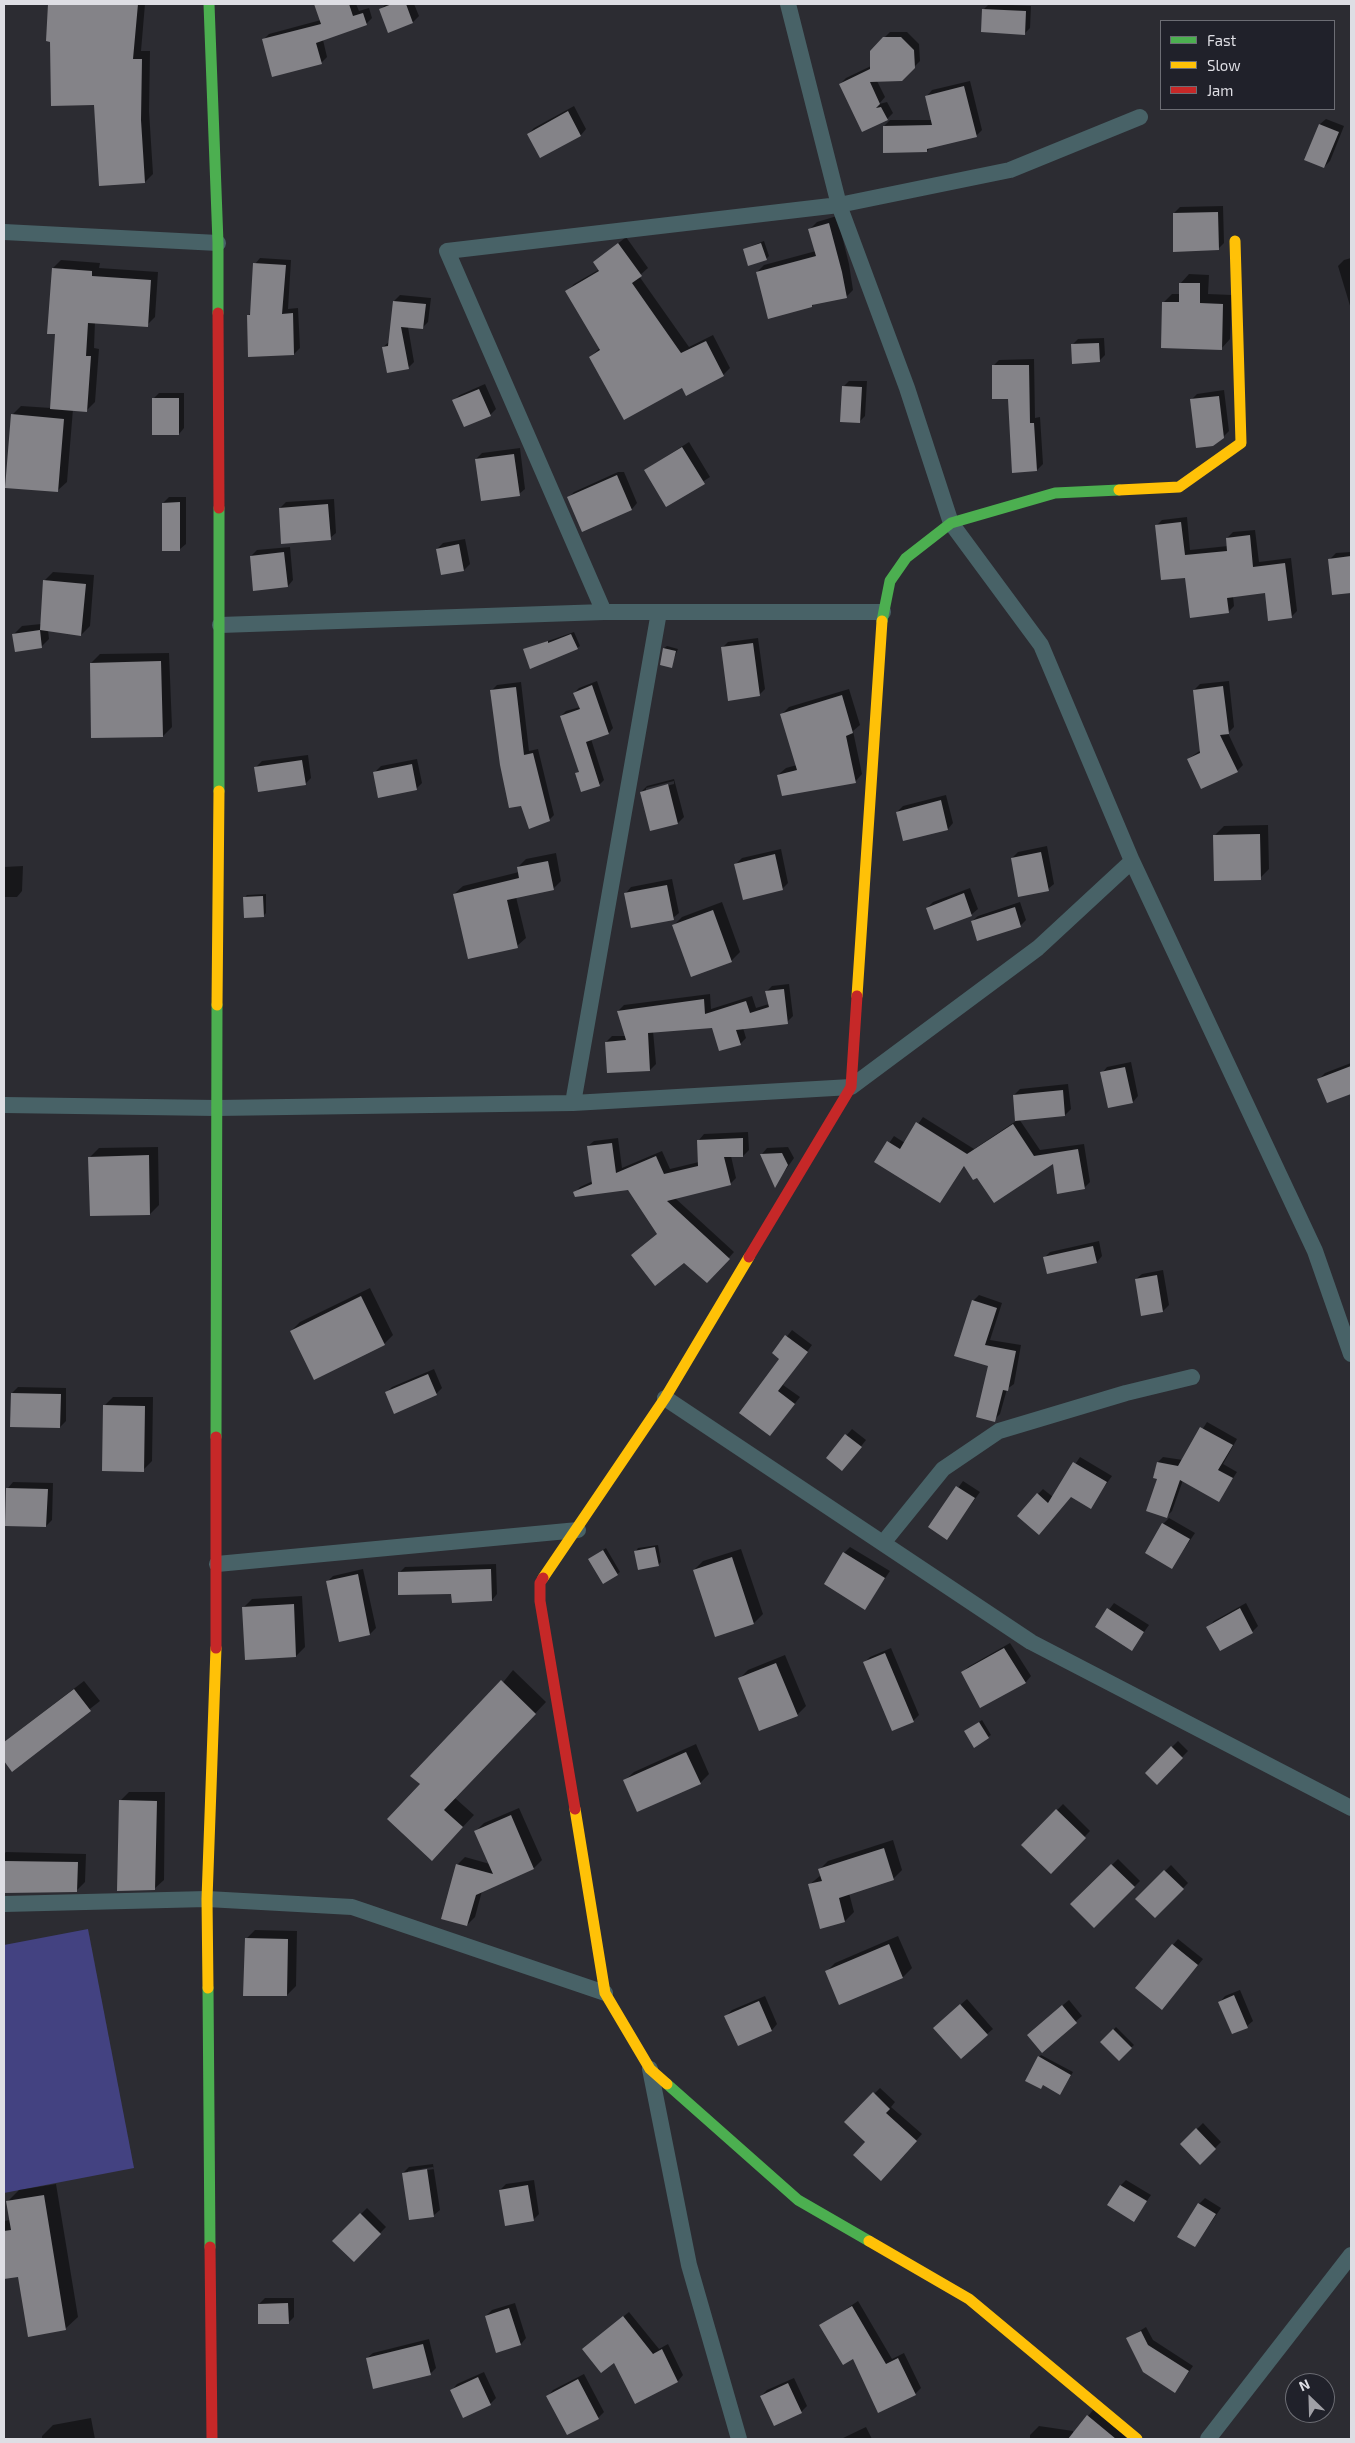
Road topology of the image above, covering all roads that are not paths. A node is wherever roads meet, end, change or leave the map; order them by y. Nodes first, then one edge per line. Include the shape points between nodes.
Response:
1 (209, 4) edge
2 (788, 4) edge
3 (1140, 117) dead end
4 (839, 205) junction
5 (4, 232) edge
6 (1235, 241) dead end
7 (218, 243) junction
8 (951, 523) junction
9 (604, 612) junction
10 (658, 612) junction
11 (883, 612) junction
12 (220, 625) junction
13 (1132, 862) junction
14 (851, 1087) junction
15 (573, 1103) junction
16 (4, 1105) edge
17 (216, 1108) junction
18 (1351, 1354) edge
19 (1192, 1377) dead end
20 (665, 1398) junction
21 (578, 1530) junction
22 (883, 1543) junction
23 (216, 1564) junction
24 (1351, 1808) edge
25 (208, 1899) junction
26 (4, 1904) edge
27 (605, 1993) junction
28 (650, 2070) junction
29 (1351, 2255) edge
30 (212, 2439) edge
31 (739, 2439) edge
32 (1137, 2439) edge
33 (1208, 2439) edge

1 - 7 main road
2 - 4 street
3 - 4 street via 1010,170
4 - 8 street
4 - 9 street via 447,251
5 - 7 street
6 - 8 main road via 1241,443 1179,487 1055,493
7 - 12 main road
8 - 11 main road via 906,558 890,581
8 - 13 street via 1041,645
9 - 10 street
9 - 12 street
10 - 11 street
10 - 15 street
11 - 14 main road
12 - 17 main road
13 - 14 street via 1038,948
13 - 18 street via 1315,1251
14 - 15 street
14 - 20 main road
15 - 17 street
16 - 17 street
17 - 23 main road
19 - 22 street via 999,1431 943,1469
20 - 21 main road
20 - 22 street
21 - 23 street
21 - 27 main road via 540,1583 540,1601
22 - 24 street via 1030,1642
23 - 25 main road
25 - 26 street
25 - 27 street via 352,1907
25 - 30 main road
27 - 28 main road
28 - 31 street via 689,2266
28 - 32 main road via 798,2200 969,2299
29 - 33 street

